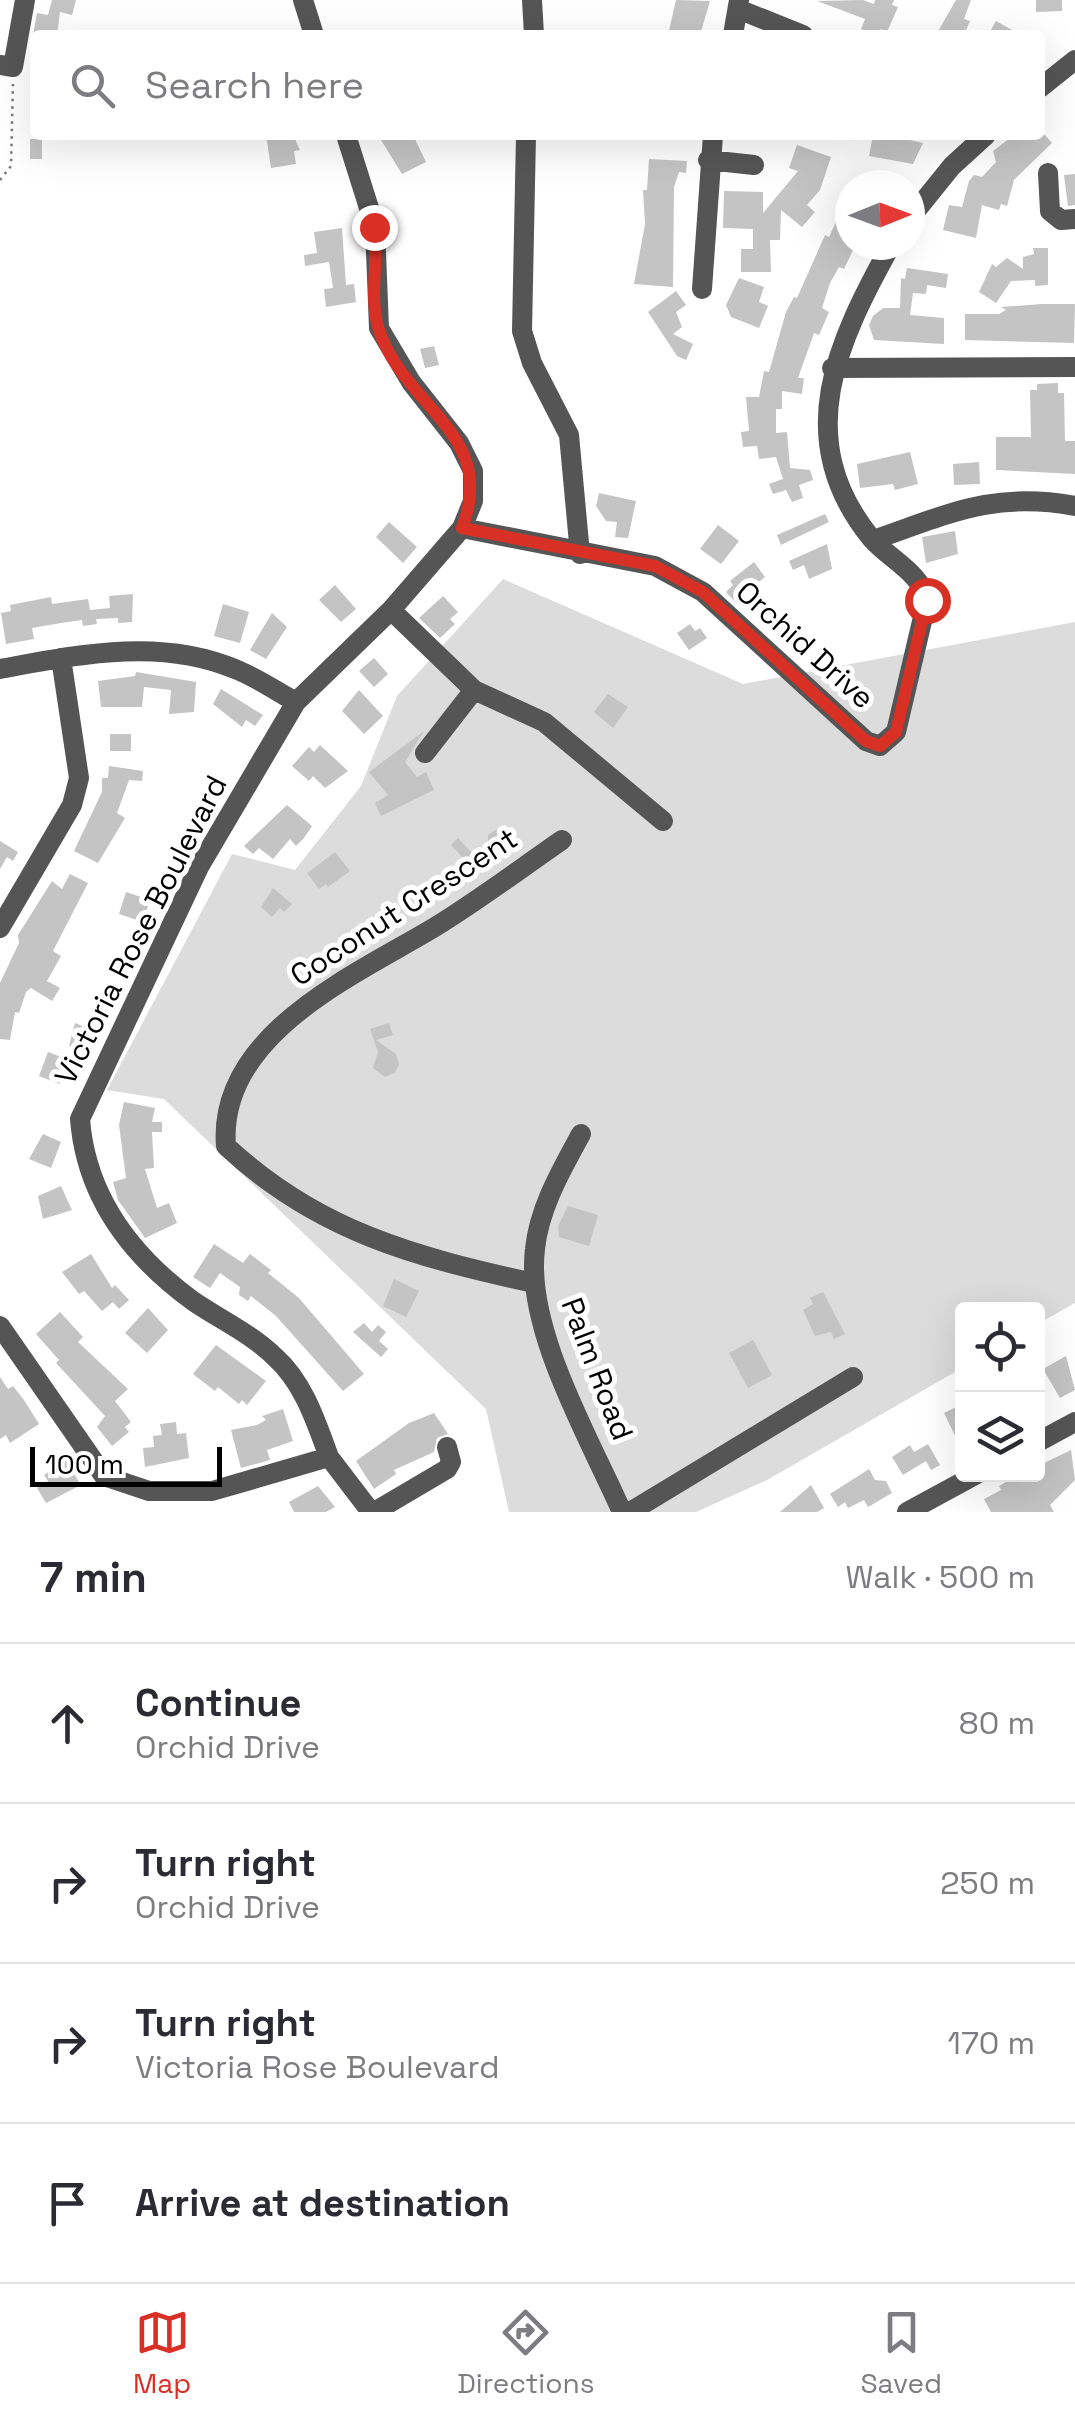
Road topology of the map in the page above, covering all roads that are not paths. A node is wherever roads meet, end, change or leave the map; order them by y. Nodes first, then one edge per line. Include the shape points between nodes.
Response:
1 (25, 0) edge
2 (302, 0) edge
3 (532, 0) edge
4 (738, 4) edge
5 (312, 30) edge
6 (534, 30) edge
7 (734, 30) edge
8 (793, 30) edge
9 (1075, 60) edge
10 (6, 66) edge
11 (1045, 84) edge
12 (348, 140) edge
13 (526, 140) edge
14 (712, 140) edge
15 (981, 140) edge
16 (708, 160) junction
17 (754, 165) dead end
18 (1048, 173) dead end
19 (925, 199) edge
20 (1075, 219) edge
21 (883, 260) edge
22 (702, 289) dead end
23 (1075, 367) edge
24 (832, 368) junction
25 (1075, 506) edge
26 (462, 528) junction
27 (874, 540) junction
28 (580, 554) junction
29 (390, 610) junction
30 (61, 658) junction
31 (0, 669) edge
32 (474, 690) junction
33 (296, 702) junction
34 (425, 753) dead end
35 (664, 821) dead end
36 (562, 840) dead end
37 (0, 928) edge
38 (581, 1134) dead end
39 (534, 1283) junction
40 (0, 1326) edge
41 (853, 1378) dead end
42 (1075, 1422) edge
43 (1045, 1438) edge
44 (447, 1447) dead end
45 (329, 1457) junction
46 (962, 1482) edge
47 (372, 1512) edge
48 (622, 1512) edge
49 (630, 1512) edge
50 (907, 1512) edge

1 - 10 street
2 - 5 street
3 - 6 street
4 - 7 street
4 - 8 street
9 - 11 street
12 - 26 street via 374,227 378,328 473,471 473,500
13 - 28 street via 522,330 569,435
14 - 16 street
15 - 19 street
16 - 17 street
16 - 22 street
18 - 20 street via 1050,212 1060,220
21 - 24 street
23 - 24 street
24 - 27 street via 834,461 842,490
25 - 27 street via 1038,499 982,503
26 - 28 street, Orchid Drive
26 - 29 street, Victoria Rose Boulevard
27 - 28 street, Orchid Drive via 920,581 927,600 896,732 880,746 866,741 703,592 655,566
29 - 32 street
29 - 33 street, Victoria Rose Boulevard
30 - 31 street
30 - 33 street via 125,649 183,655 234,668
30 - 37 street via 79,778 72,806
32 - 34 street
32 - 35 street via 544,722
33 - 45 street, Victoria Rose Boulevard via 199,867 80,1119 83,1162 127,1242 189,1298 276,1357 308,1401
36 - 39 street, Coconut Crescent via 438,925 317,995 260,1049 224,1123 226,1146 268,1185 322,1218 420,1258
38 - 39 street, Palm Road via 534,1246
39 - 48 street, Palm Road via 548,1340
40 - 45 street via 104,1476 148,1490 212,1492
41 - 49 street
42 - 43 street
44 - 47 street via 447,1468
45 - 47 street, Victoria Rose Boulevard
46 - 50 street

